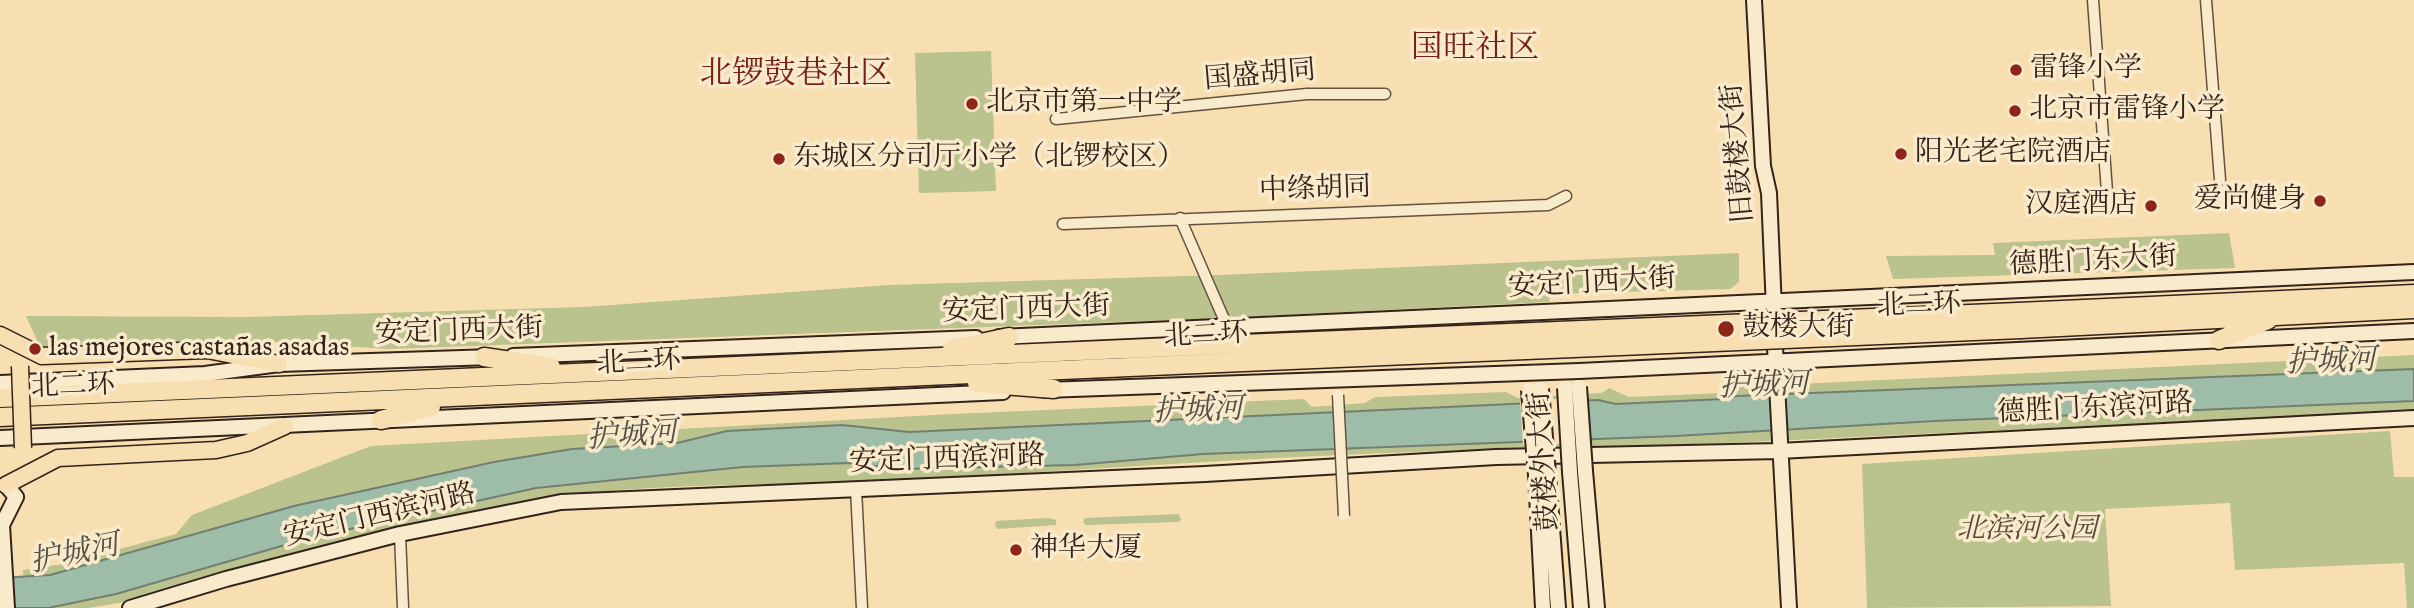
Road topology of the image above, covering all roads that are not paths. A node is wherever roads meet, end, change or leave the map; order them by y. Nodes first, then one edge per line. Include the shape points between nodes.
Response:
1 (1754, 0) edge
2 (2094, 0) edge
3 (2206, 0) edge
4 (1385, 94) dead end
5 (1056, 119) dead end
6 (2220, 180) dead end
7 (2107, 192) dead end
8 (1566, 196) dead end
9 (1181, 218) junction
10 (1063, 223) dead end
11 (2414, 272) edge
12 (2414, 294) edge
13 (1830, 300) junction
14 (1774, 301) junction
15 (1595, 309) junction
16 (2414, 309) edge
17 (1569, 310) junction
18 (1531, 312) junction
19 (1499, 314) junction
20 (2281, 314) junction
21 (2020, 321) junction
22 (1227, 326) junction
23 (2414, 331) edge
24 (0, 336) edge
25 (1009, 337) junction
26 (2219, 340) junction
27 (484, 357) junction
28 (1833, 359) junction
29 (1774, 363) junction
30 (279, 364) junction
31 (903, 368) junction
32 (1597, 370) junction
33 (1572, 372) junction
34 (593, 373) junction
35 (1534, 373) junction
36 (1501, 374) junction
37 (0, 383) edge
38 (1337, 387) junction
39 (1054, 389) junction
40 (0, 398) edge
41 (462, 399) junction
42 (0, 417) edge
43 (2414, 418) edge
44 (380, 421) junction
45 (285, 426) junction
46 (0, 438) edge
47 (1779, 451) junction
48 (1578, 472) junction
49 (1542, 475) junction
50 (856, 489) junction
51 (7, 492) edge
52 (1344, 516) dead end
53 (400, 534) junction
54 (7, 608) edge
55 (130, 608) edge
56 (403, 608) edge
57 (862, 608) edge
58 (1543, 608) edge
59 (1558, 608) edge
60 (1580, 608) edge
61 (1597, 608) edge
62 (1788, 608) edge

1 - 14 street, 旧鼓楼大街
2 - 7 street
3 - 6 street
4 - 5 street, 国盛胡同 via 1307,94
8 - 9 street, 中绦胡同 via 1548,205
9 - 10 street, 中绦胡同
9 - 22 street
11 - 13 street, 德胜门东大街
12 - 21 highway, 北二环
13 - 14 street, 德胜门东大街
13 - 28 street
14 - 15 street, 安定门西大街
14 - 29 street, 旧鼓楼大街
15 - 17 street, 安定门西大街
15 - 32 street
16 - 20 highway, 北二环
17 - 18 street, 安定门西大街
17 - 33 street, 鼓楼外大街
18 - 19 street, 安定门西大街
18 - 35 street, 鼓楼外大街
19 - 22 street, 安定门西大街
19 - 36 street
20 - 21 highway, 北二环
20 - 26 highway
21 - 31 highway, 北二环, bridge
21 - 31 highway, 北二环, bridge via 1218,345
22 - 25 street, 安定门西大街
23 - 26 street
24 - 30 main road via 42,356 207,350
24 - 51 main road, bridge via 20,366 23,448
25 - 27 street, 安定门西大街
25 - 31 highway
26 - 28 street
27 - 30 street, 安定门西大街
27 - 34 highway
28 - 29 street
29 - 32 street
29 - 47 street, 旧鼓楼大街
30 - 37 street, 安定门西大街 via 205,374
31 - 34 highway, 北二环
31 - 39 highway
31 - 41 highway, 北二环
32 - 33 street
33 - 35 street
33 - 48 street, 鼓楼外大街, bridge
34 - 40 highway, 北二环
35 - 36 street
35 - 49 street, 鼓楼外大街, bridge
36 - 38 street
38 - 39 street
38 - 52 street, bridge
39 - 44 street
41 - 42 highway, 北二环
41 - 44 highway
43 - 47 street, 德胜门东滨河路
44 - 45 street
45 - 46 street
45 - 51 main road via 247,443 216,450 58,458
47 - 50 street, 安定门西滨河路 via 1496,457
47 - 62 street, 旧鼓楼大街
48 - 60 street, 鼓楼外大街
48 - 61 street, 鼓楼外大街
49 - 58 street, 鼓楼外大街
49 - 59 street, 鼓楼外大街
50 - 53 street, 安定门西滨河路 via 561,502
50 - 57 street
51 - 54 street via 2,525
53 - 55 street, 安定门西滨河路
53 - 56 street

